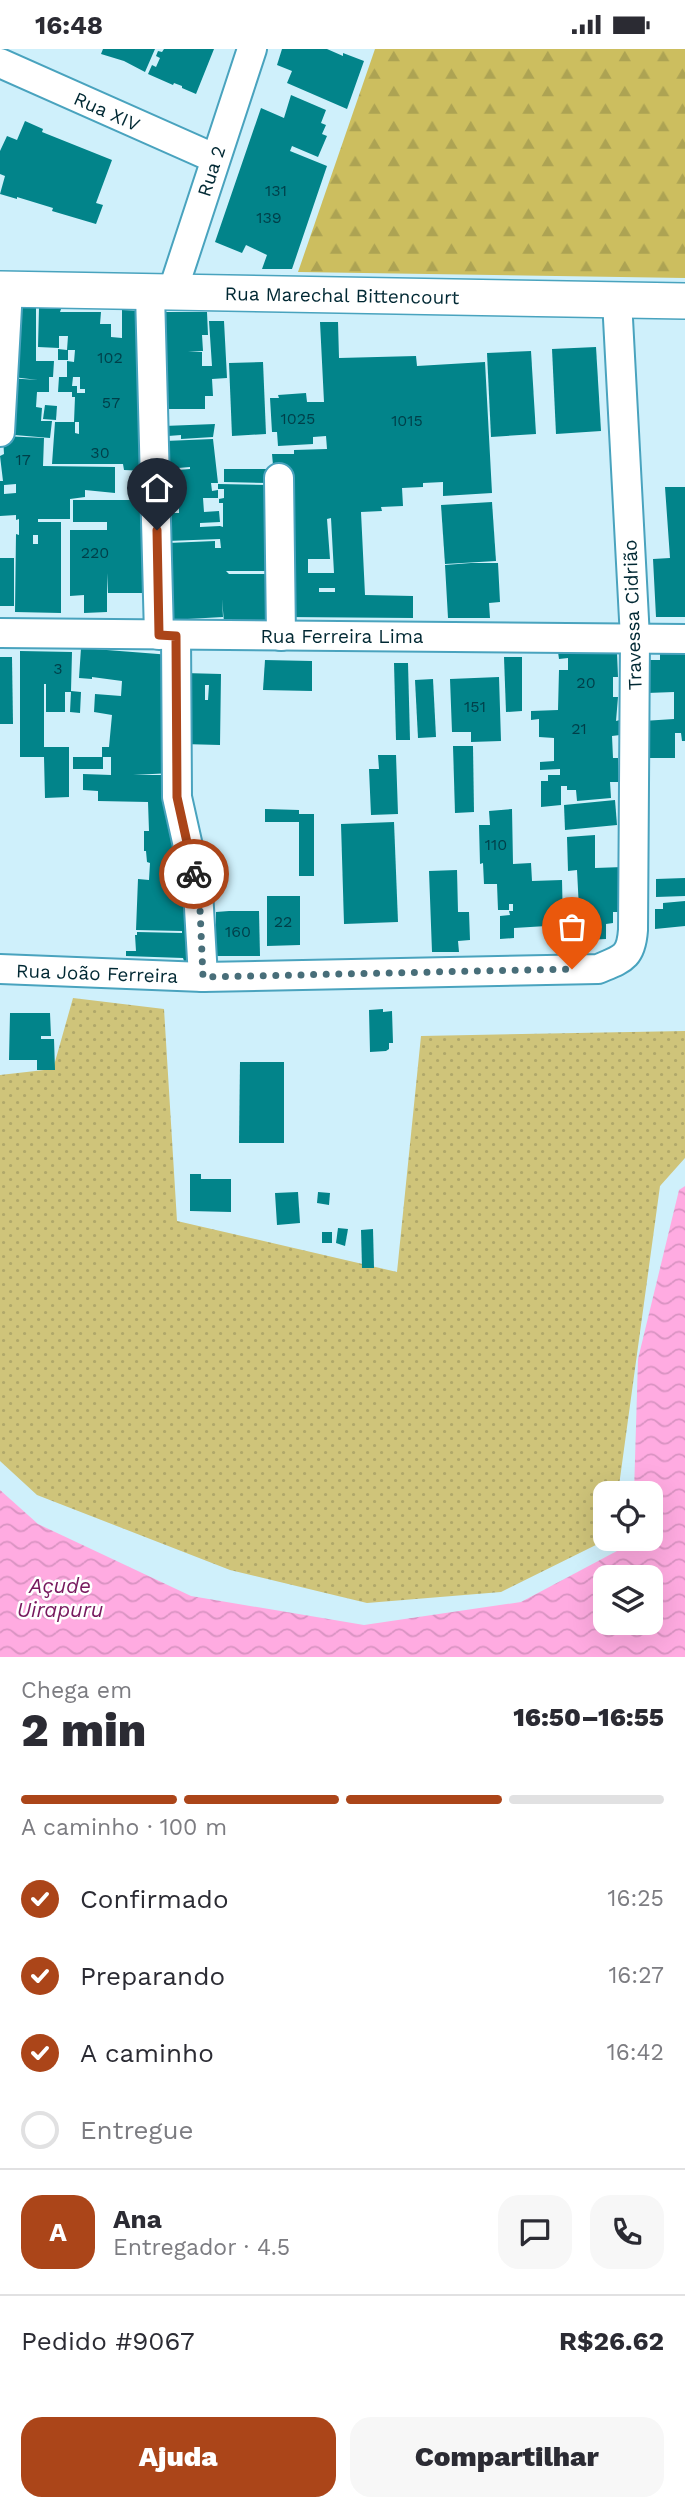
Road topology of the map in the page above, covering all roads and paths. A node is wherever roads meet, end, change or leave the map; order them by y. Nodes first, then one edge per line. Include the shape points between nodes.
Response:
1 (252, 49) edge
2 (0, 63) edge
3 (215, 158) junction
4 (4, 290) edge
5 (161, 293) junction
6 (617, 300) junction
7 (685, 301) edge
8 (0, 432) edge
9 (279, 478) dead end
10 (0, 633) edge
11 (168, 635) junction
12 (281, 636) junction
13 (635, 638) junction
14 (685, 639) edge
15 (633, 930) joint
16 (0, 969) edge
17 (203, 977) junction

1 - 3 street, Rua 2
2 - 3 street, Rua XIV
3 - 5 street, Rua 2
4 - 5 main road, Rua Marechal Bittencourt
4 - 8 street
5 - 6 main road, Rua Marechal Bittencourt
5 - 11 street, Rua 2
6 - 7 main road, Rua Marechal Bittencourt
6 - 13 street, Travessa Cidrião
9 - 12 street
10 - 11 street, Rua Ferreira Lima
11 - 12 street, Rua Ferreira Lima
11 - 17 street, Rua 2 via 177,797 198,891
12 - 13 street, Rua Ferreira Lima
13 - 14 street, Rua Ferreira Lima
13 - 15 street, Travessa Cidrião
15 - 17 street, Rua João Ferreira via 627,954 598,968
16 - 17 street, Rua João Ferreira

